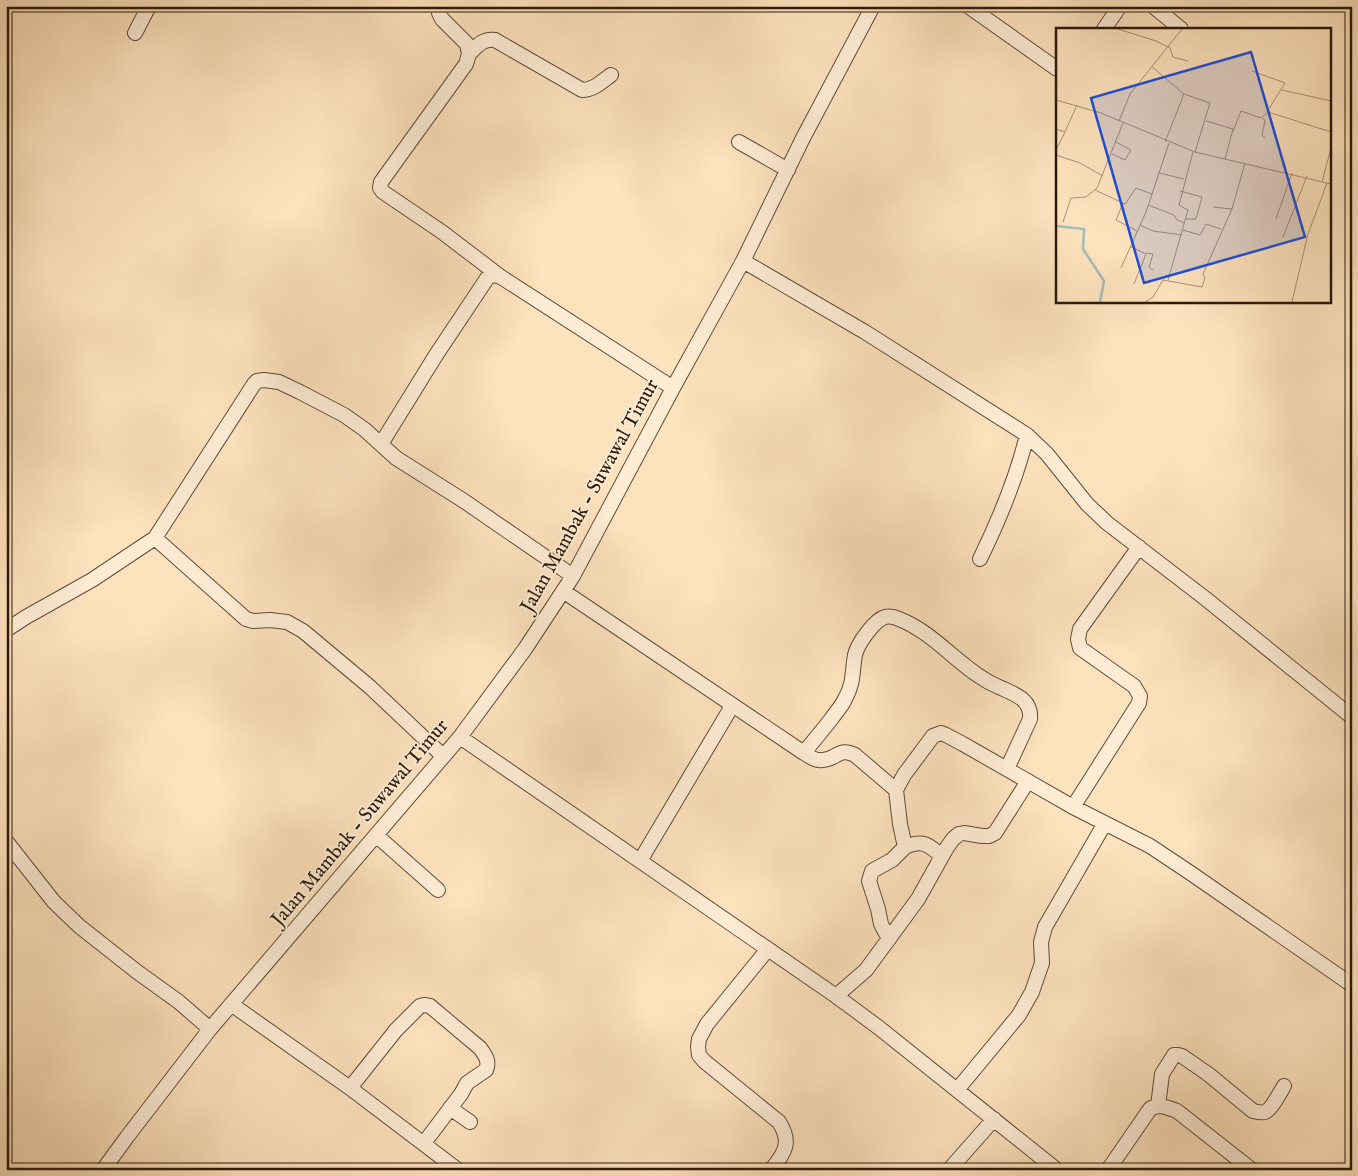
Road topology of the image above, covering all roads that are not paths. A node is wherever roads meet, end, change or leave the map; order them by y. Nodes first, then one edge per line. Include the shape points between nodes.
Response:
1 (149, 6) edge
2 (873, 6) edge
3 (968, 6) edge
4 (1120, 6) edge
5 (1154, 6) edge
6 (438, 8) edge
7 (1105, 28) edge
8 (1179, 28) edge
9 (135, 33) dead end
10 (469, 54) junction
11 (1056, 68) edge
12 (611, 75) dead end
13 (739, 142) dead end
14 (788, 170) junction
15 (743, 261) junction
16 (501, 277) junction
17 (673, 388) junction
18 (1027, 435) junction
19 (380, 444) junction
20 (155, 538) junction
21 (1139, 547) junction
22 (980, 559) dead end
23 (573, 576) junction
24 (563, 591) junction
25 (6, 630) edge
26 (732, 706) junction
27 (1352, 717) edge
28 (460, 737) junction
29 (804, 754) junction
30 (443, 756) junction
31 (1007, 769) junction
32 (1028, 781) junction
33 (896, 790) junction
34 (1073, 807) junction
35 (1105, 823) junction
36 (376, 836) junction
37 (6, 841) edge
38 (905, 846) junction
39 (942, 856) junction
40 (640, 861) junction
41 (438, 890) dead end
42 (889, 939) junction
43 (768, 949) junction
44 (1352, 985) edge
45 (836, 996) junction
46 (231, 1004) junction
47 (210, 1028) junction
48 (1284, 1086) dead end
49 (350, 1088) junction
50 (957, 1090) junction
51 (1158, 1106) junction
52 (450, 1108) junction
53 (994, 1119) junction
54 (470, 1122) dead end
55 (424, 1143) junction
56 (777, 1168) edge
57 (103, 1170) edge
58 (458, 1170) edge
59 (949, 1170) edge
60 (1057, 1170) edge
61 (1108, 1170) edge
62 (1252, 1170) edge

1 - 9 street
2 - 14 street, Jalan Mambak - Suwawal Timur
3 - 11 street
4 - 7 street
5 - 8 street
6 - 10 street via 442,19 468,44
10 - 12 street via 483,41 495,40 582,90 590,89
10 - 16 street via 466,64 381,182 380,188
13 - 14 street
14 - 15 street, Jalan Mambak - Suwawal Timur
15 - 17 street, Jalan Mambak - Suwawal Timur
15 - 18 street via 865,332
16 - 17 street
16 - 19 street via 488,277
17 - 23 street, Jalan Mambak - Suwawal Timur
18 - 21 street via 1047,454 1086,504
18 - 22 street via 1017,475
19 - 20 street via 344,415 300,392 279,382 257,381
19 - 23 street via 396,458
20 - 25 street via 92,580
20 - 30 street via 246,619 287,622 304,631
21 - 27 street
21 - 34 street via 1080,629 1078,639 1080,648 1134,686 1140,696 1139,703
23 - 24 street, Jalan Mambak - Suwawal Timur
24 - 26 street
24 - 28 street, Jalan Mambak - Suwawal Timur
26 - 29 street
26 - 40 street
28 - 30 street, Jalan Mambak - Suwawal Timur
28 - 40 street
29 - 31 street via 844,702 853,677 855,654 862,640 878,622 891,617 917,628 970,670 989,683 1021,697 1026,703 1030,719
29 - 33 street via 820,760 848,752
30 - 36 street, Jalan Mambak - Suwawal Timur
31 - 32 street
31 - 33 street via 946,735 936,734
32 - 34 street
32 - 39 street via 995,833 989,836 959,834
33 - 38 street
34 - 35 street
35 - 44 street via 1150,846
35 - 50 street via 1044,927 1042,963 1032,992 1019,1015
36 - 41 street
36 - 46 street, Jalan Mambak - Suwawal Timur
37 - 47 street via 54,902 79,926
38 - 39 street via 925,843
38 - 42 street via 892,860 872,871 869,881
39 - 42 street via 918,899
40 - 43 street
42 - 45 street via 866,970
43 - 45 street
43 - 56 street via 707,1024 698,1047 704,1061 784,1129 787,1139
45 - 50 street
46 - 47 street, Jalan Mambak - Suwawal Timur
46 - 49 street
47 - 57 street, Jalan Mambak - Suwawal Timur
48 - 51 street via 1269,1110 1263,1113 1253,1111 1208,1074 1177,1055 1162,1074
49 - 52 street via 396,1030 420,1006 426,1005 480,1048 488,1062 486,1070 467,1083
49 - 55 street
50 - 53 street
51 - 61 street via 1150,1109
51 - 62 street via 1176,1111
52 - 54 street
52 - 55 street
53 - 59 street
53 - 60 street
55 - 58 street

